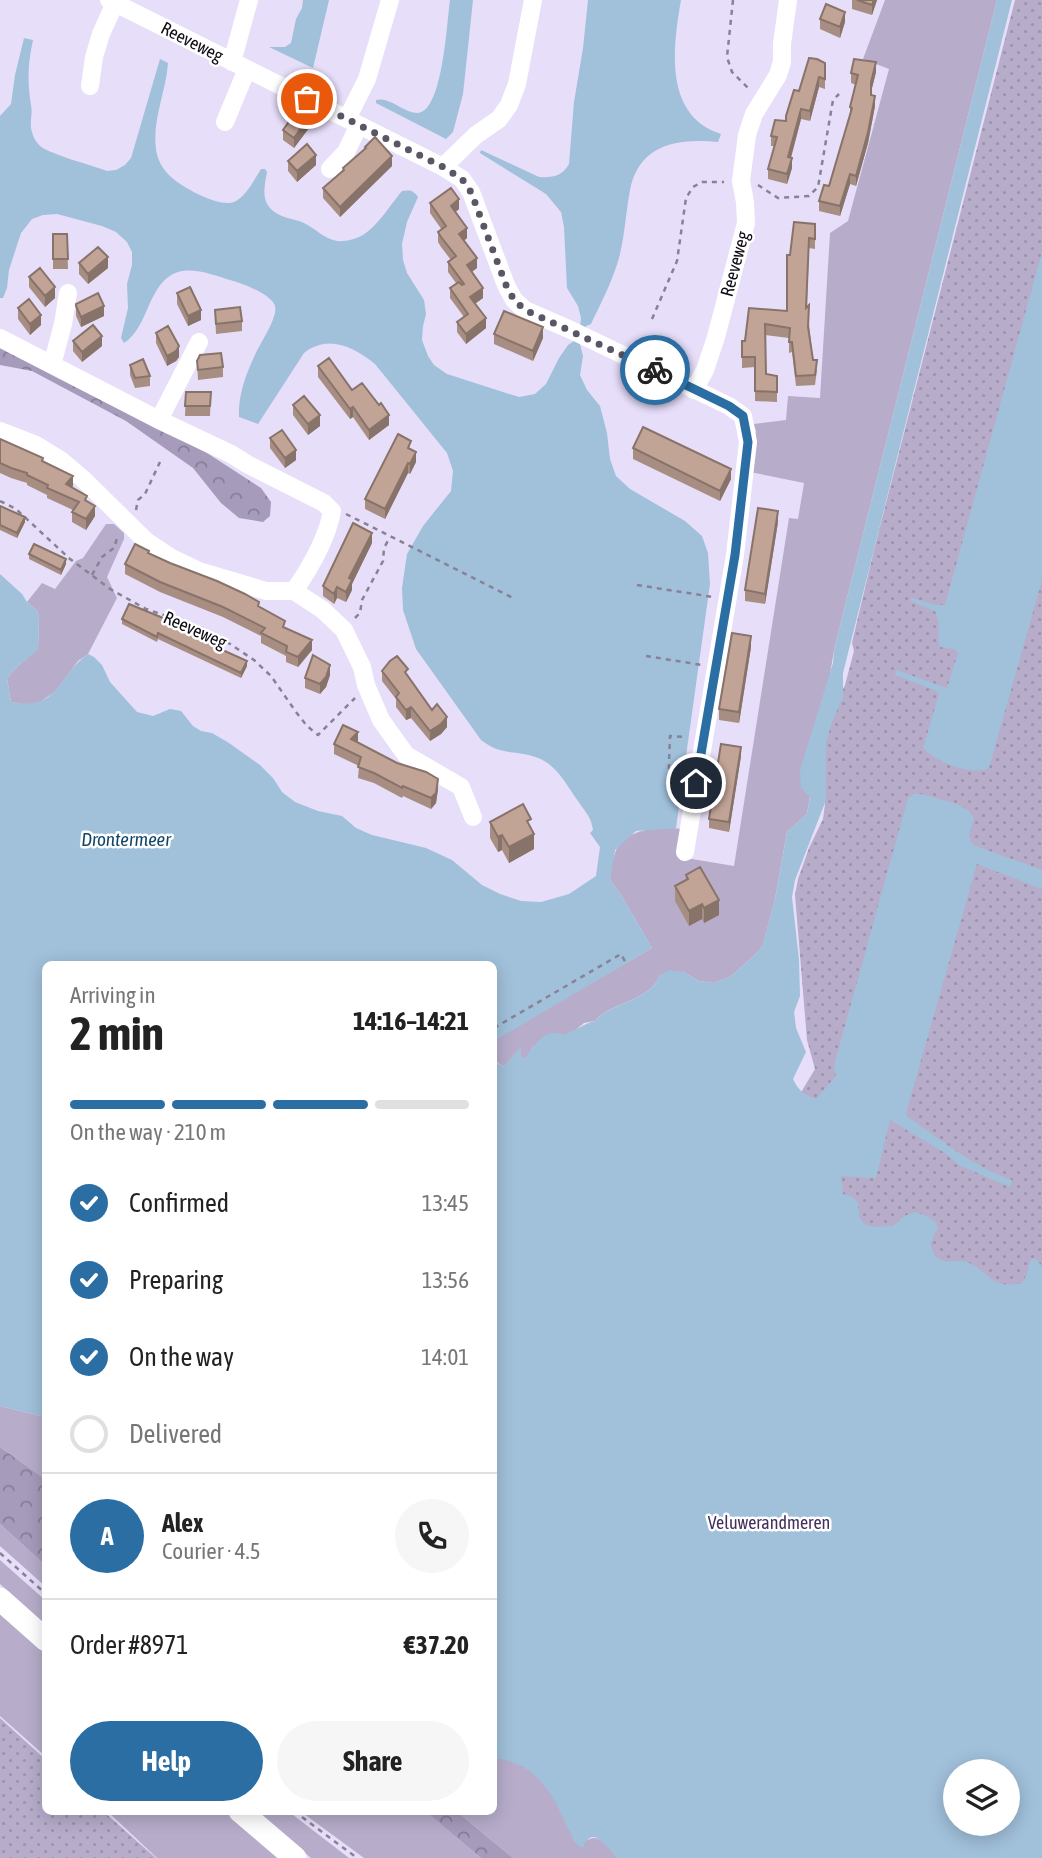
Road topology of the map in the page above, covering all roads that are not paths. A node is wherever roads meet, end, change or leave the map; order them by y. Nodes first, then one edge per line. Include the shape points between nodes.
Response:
1 (249, 0) edge
2 (390, 0) edge
3 (533, 0) edge
4 (788, 0) edge
5 (112, 2) edge
6 (239, 65) junction
7 (90, 86) dead end
8 (225, 122) dead end
9 (353, 122) junction
10 (443, 167) junction
11 (330, 169) dead end
12 (68, 293) dead end
13 (0, 338) edge
14 (199, 342) dead end
15 (52, 365) junction
16 (694, 390) junction
17 (159, 420) junction
18 (0, 431) edge
19 (294, 591) junction
20 (473, 817) dead end
21 (685, 852) dead end
22 (0, 1599) edge
23 (42, 1636) edge
24 (245, 1815) edge
25 (295, 1858) edge

1 - 6 lane, Reeveweg
2 - 9 lane
3 - 10 lane via 509,105
4 - 16 lane, Reeveweg via 782,62 747,135 741,181 746,223 716,337
5 - 6 lane, Reeveweg
5 - 7 lane, Reeveweg
6 - 8 lane, Reeveweg
6 - 9 lane, Reeveweg
9 - 10 lane, Reeveweg
9 - 11 lane via 346,152
10 - 16 lane, Reeveweg via 462,179 471,192 498,267 514,300 525,310
12 - 15 lane
13 - 15 lane
14 - 17 lane
15 - 17 lane
16 - 21 lane, Reeveweg via 743,416 748,442 735,555
17 - 19 lane via 332,511
18 - 19 lane via 62,461 146,541 170,557 199,571 266,591
19 - 20 lane via 344,630 381,720 406,755 461,787
22 - 23 main road
24 - 25 main road

